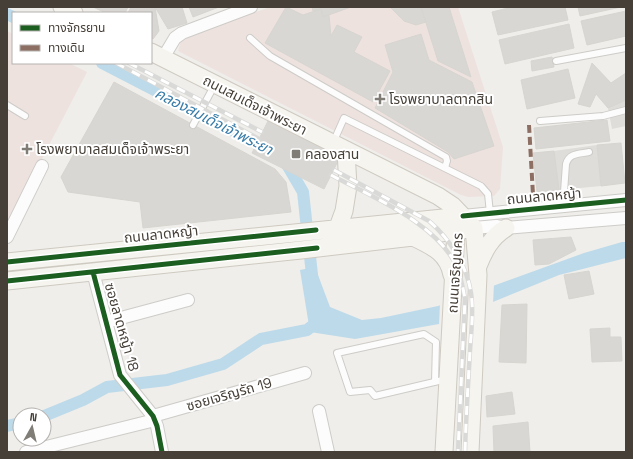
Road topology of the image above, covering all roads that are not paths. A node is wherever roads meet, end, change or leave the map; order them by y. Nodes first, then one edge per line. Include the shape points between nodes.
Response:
1 (62, 7) edge
2 (251, 7) edge
3 (72, 12) edge
4 (250, 38) dead end
5 (626, 48) edge
6 (157, 55) edge
7 (556, 61) dead end
8 (215, 84) junction
9 (7, 105) edge
10 (626, 110) edge
11 (25, 116) dead end
12 (540, 121) dead end
13 (193, 125) dead end
14 (340, 147) junction
15 (589, 152) dead end
16 (42, 166) dead end
17 (445, 168) junction
18 (626, 200) edge
19 (563, 206) junction
20 (490, 213) junction
21 (626, 218) edge
22 (469, 222) junction
23 (338, 228) junction
24 (506, 228) junction
25 (456, 231) junction
26 (7, 237) edge
27 (413, 237) junction
28 (316, 248) junction
29 (7, 262) edge
30 (478, 271) junction
31 (94, 272) junction
32 (7, 281) edge
33 (453, 283) junction
34 (188, 300) dead end
35 (106, 322) junction
36 (305, 373) dead end
37 (442, 381) junction
38 (318, 411) dead end
39 (154, 418) junction
40 (26, 452) edge
41 (162, 452) edge
42 (328, 452) edge
43 (444, 452) edge
44 (470, 452) edge

1 - 3 main road
2 - 6 street via 182,33
4 - 17 lane via 270,56 446,157
5 - 7 lane
6 - 8 main road, ถนนสมเด็จเจ้าพระยา
8 - 13 lane
8 - 14 main road, ถนนสมเด็จเจ้าพระยา
9 - 11 lane
10 - 12 lane via 603,116
14 - 17 lane via 344,118
14 - 22 main road, ถนนสมเด็จเจ้าพระยา via 438,196
14 - 23 main road via 348,186
15 - 19 lane via 568,158
16 - 26 street
17 - 20 lane via 481,186 488,194
18 - 19 street, ถนนลาดหญ้า
19 - 20 street, ถนนลาดหญ้า
20 - 22 street, ถนนลาดหญ้า
21 - 24 street, ถนนลาดหญ้า
22 - 23 main road, ถนนลาดหญ้า
22 - 24 street, ถนนลาดหญ้า
22 - 25 main road, ถนนเจริญนคร
22 - 30 main road, ถนนเจริญนคร
23 - 28 main road
23 - 29 main road, ถนนลาดหญ้า
24 - 30 main road via 492,240
25 - 27 main road
25 - 33 main road, ถนนเจริญนคร
27 - 28 main road
27 - 33 main road via 446,258 451,268
28 - 31 main road
30 - 44 main road, ถนนเจริญนคร
31 - 32 main road
31 - 35 street, ซอยลาดหญ้า 18
33 - 37 main road, ถนนเจริญนคร via 451,328
34 - 35 street
35 - 39 street, ซอยลาดหญ้า 18 via 120,375
36 - 39 street, ซอยเจริญรัถ 19
37 - 37 lane via 374,396 370,390 350,392 337,353 424,334 436,342
37 - 43 main road, ถนนเจริญนคร
38 - 42 street
39 - 40 street, ซอยเจริญรัถ 19
39 - 41 street

